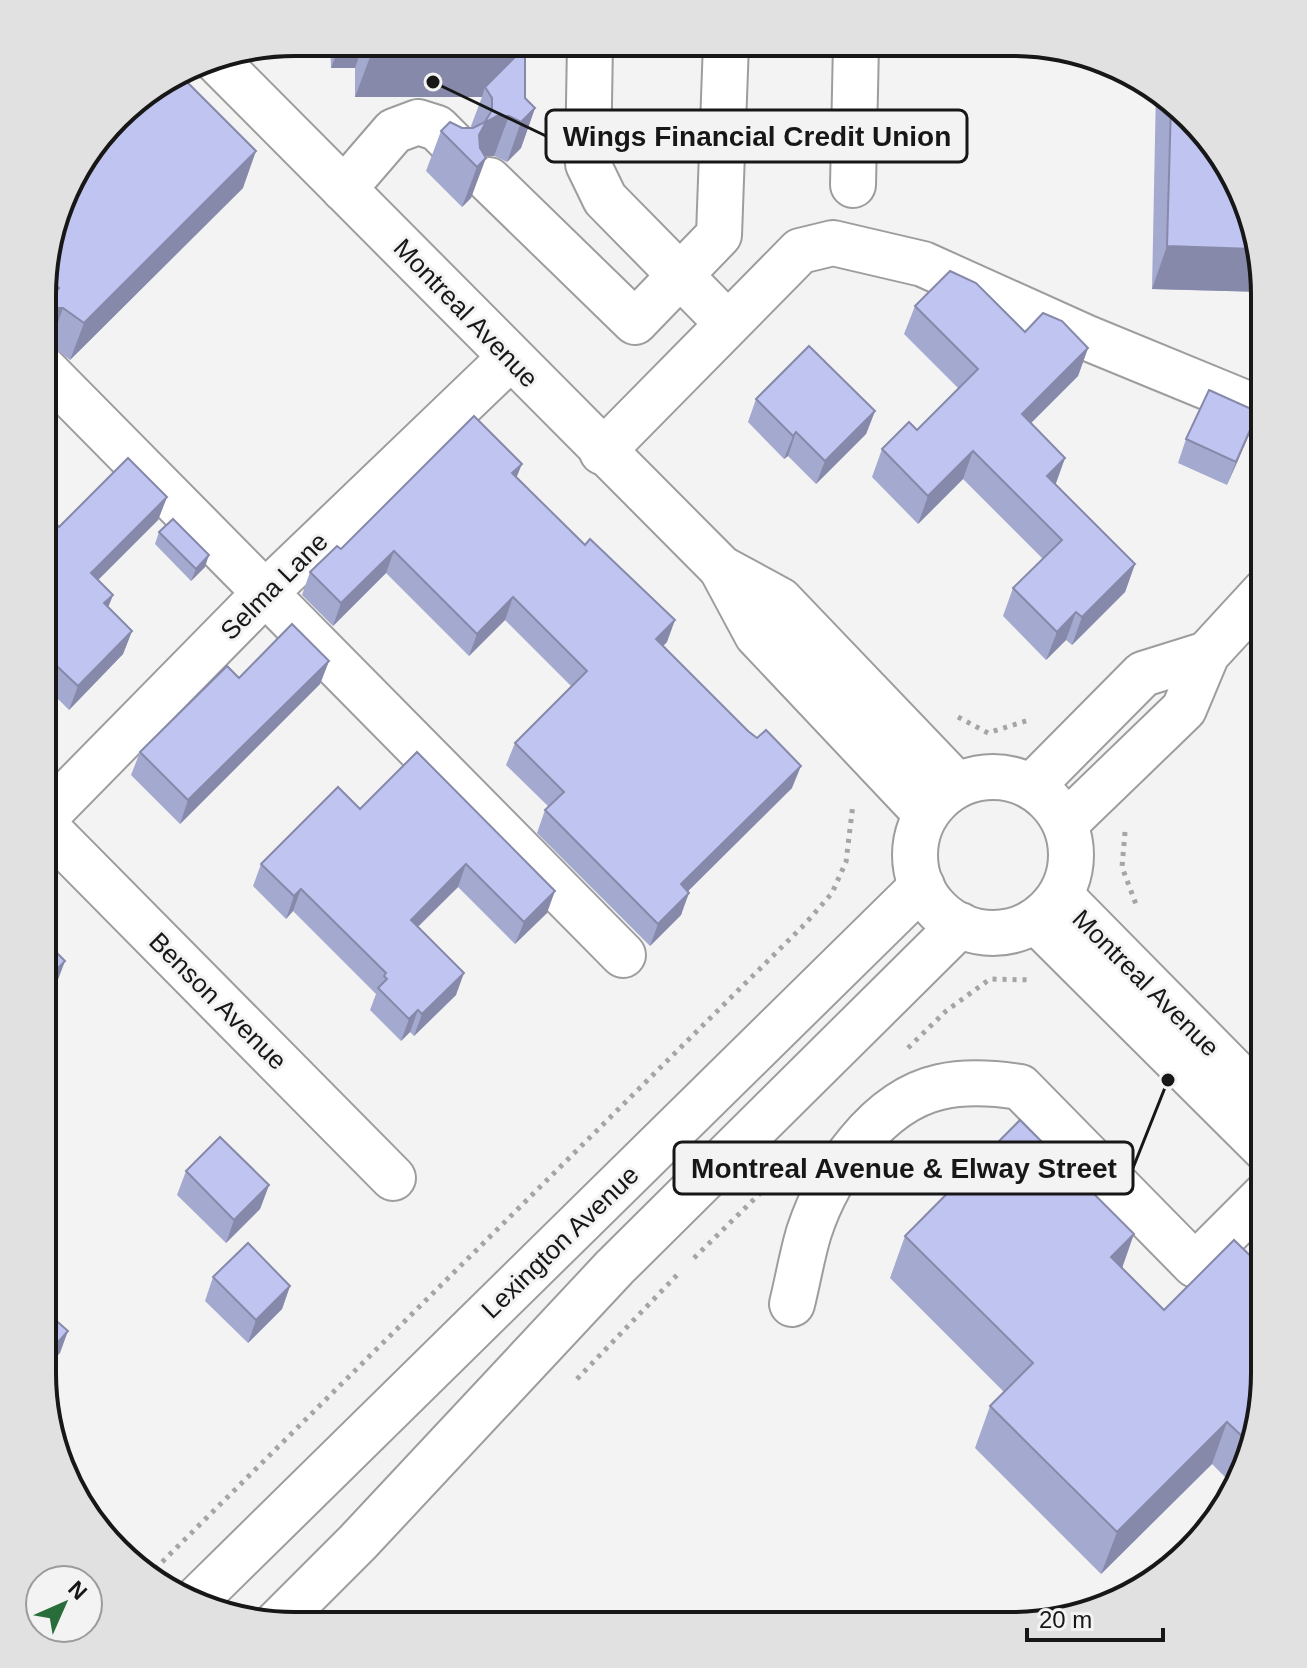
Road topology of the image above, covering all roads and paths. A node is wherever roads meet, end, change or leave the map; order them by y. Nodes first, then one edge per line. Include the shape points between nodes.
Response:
1 (590, 56) edge
2 (726, 56) edge
3 (856, 56) edge
4 (223, 67) edge
5 (453, 144) edge
6 (489, 180) dead end
7 (853, 185) dead end
8 (344, 189) junction
9 (680, 274) junction
10 (727, 323) junction
11 (510, 358) junction
12 (56, 381) edge
13 (1251, 405) edge
14 (602, 452) junction
15 (266, 592) junction
16 (1251, 607) edge
17 (1207, 654) junction
18 (951, 711) dead end
19 (1027, 723) dead end
20 (1032, 786) junction
21 (855, 795) dead end
22 (941, 799) junction
23 (56, 809) edge
24 (1066, 823) junction
25 (1125, 825) dead end
26 (56, 835) edge
27 (922, 886) junction
28 (1048, 908) junction
29 (1138, 909) dead end
30 (960, 925) junction
31 (623, 955) dead end
32 (1040, 981) dead end
33 (902, 1054) dead end
34 (1250, 1090) edge
35 (1250, 1133) edge
36 (790, 1164) dead end
37 (393, 1178) dead end
38 (1250, 1210) edge
39 (689, 1263) dead end
40 (678, 1274) dead end
41 (792, 1304) dead end
42 (569, 1388) dead end
43 (156, 1568) edge
44 (203, 1593) edge
45 (289, 1611) edge

1 - 9 street via 588,164 605,199
2 - 9 street via 719,235
3 - 7 street
4 - 8 street, Montreal Avenue
5 - 8 street via 437,128 418,122 394,131
6 - 9 street via 635,322
8 - 11 street, Montreal Avenue
9 - 10 street
10 - 13 street via 800,251 833,243 923,264
10 - 14 street
11 - 14 street, Montreal Avenue
11 - 15 street, Selma Lane
12 - 15 street
14 - 22 street, Montreal Avenue via 721,568 757,635
15 - 23 street, Selma Lane
15 - 31 street
16 - 17 street
17 - 20 street via 1143,674
17 - 24 street via 1184,709
18 - 19 path via 988,733
20 - 22 street via 1008,777 982,776
20 - 24 street via 1052,801
21 - 43 path via 846,862 832,893 806,923
22 - 27 street via 921,823 915,849
24 - 28 street via 1070,872
25 - 29 path via 1122,867
26 - 37 street, Benson Avenue
27 - 30 street via 947,919
27 - 44 street, Lexington Avenue
28 - 30 street via 1023,928 998,934
28 - 34 street, Montreal Avenue
28 - 35 street, Montreal Avenue
30 - 45 street via 615,1267
32 - 33 path via 990,979 946,1011
36 - 39 path
38 - 41 street via 1195,1265 1020,1087 989,1082 940,1087 890,1111 843,1161 809,1231
40 - 42 path

